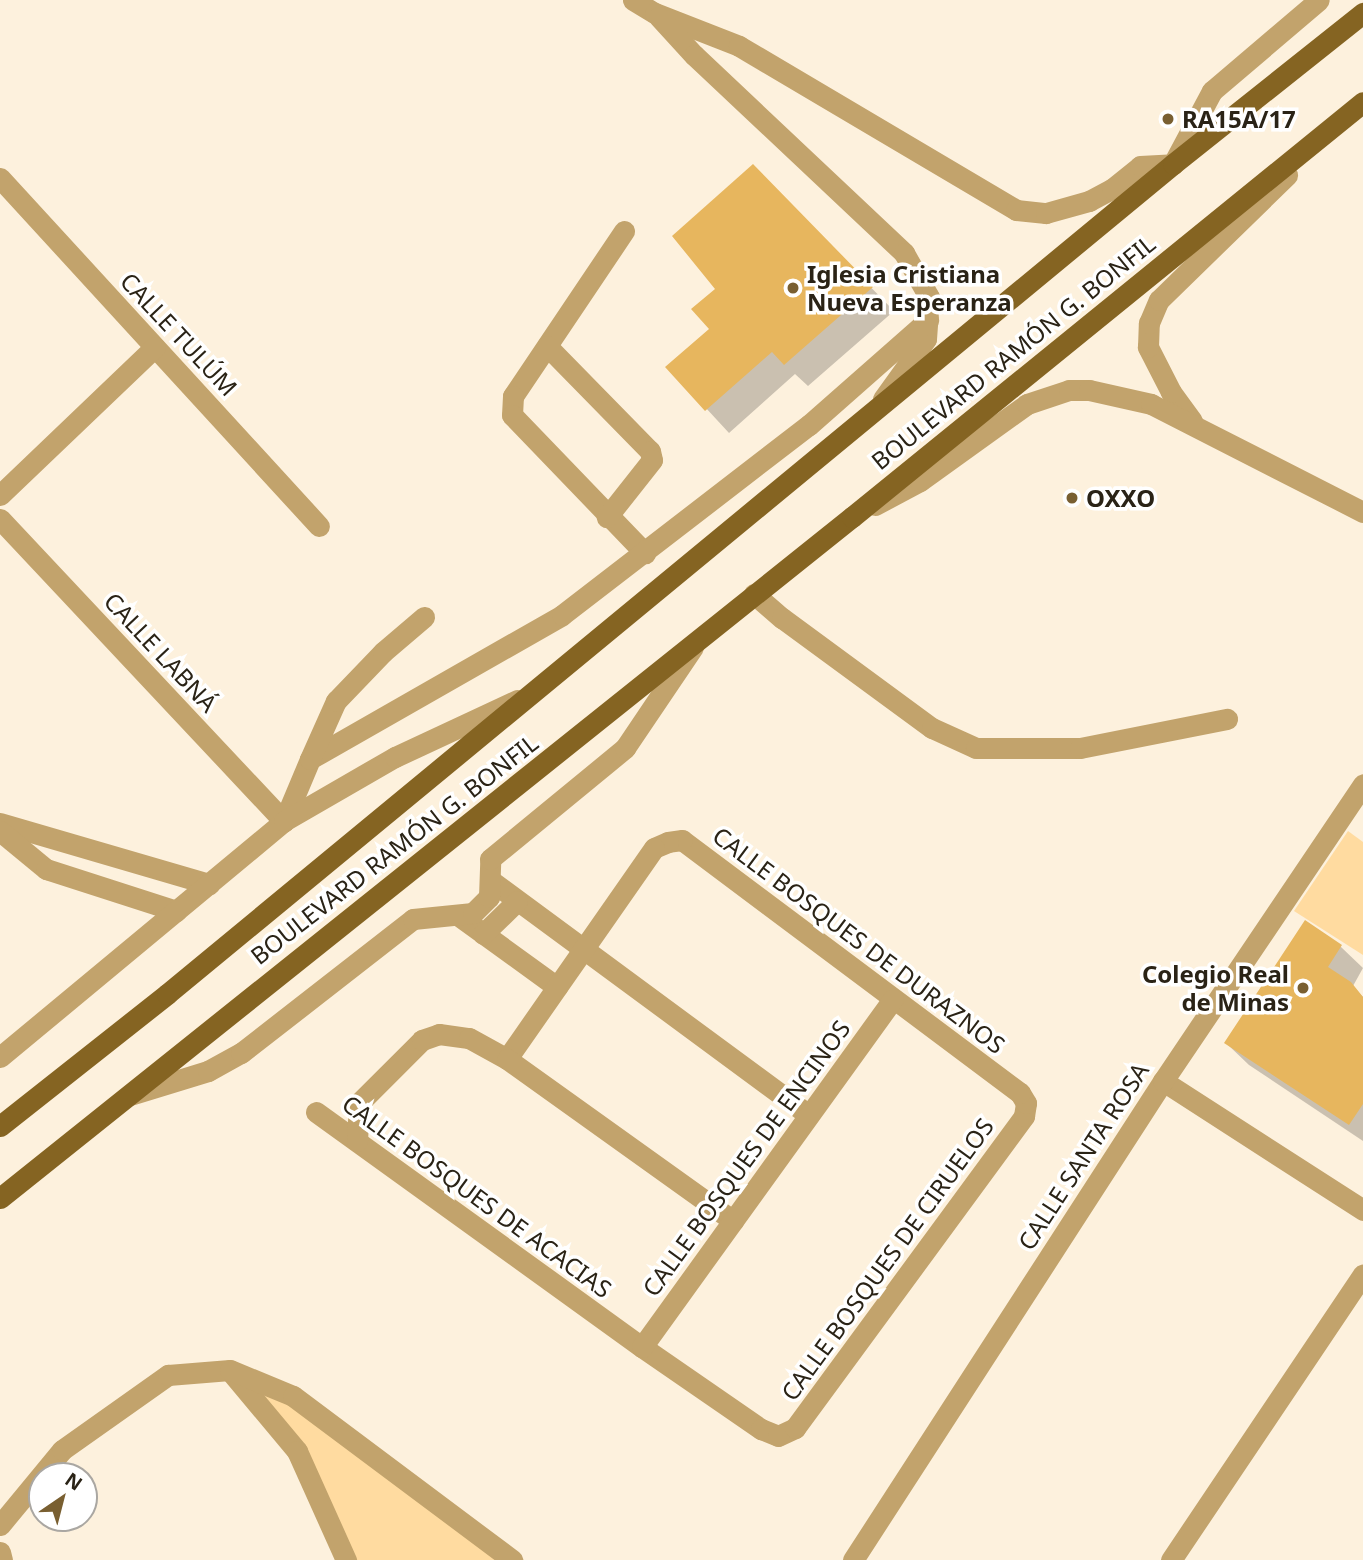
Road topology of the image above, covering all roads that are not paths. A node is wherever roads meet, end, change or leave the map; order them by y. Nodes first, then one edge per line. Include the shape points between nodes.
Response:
1 (633, 0) edge
2 (1319, 0) edge
3 (655, 13) junction
4 (1363, 13) edge
5 (1359, 105) edge
6 (1173, 164) junction
7 (0, 178) edge
8 (624, 231) dead end
9 (928, 320) junction
10 (547, 346) junction
11 (155, 347) junction
12 (877, 407) junction
13 (1193, 423) junction
14 (0, 495) edge
15 (1363, 512) edge
16 (607, 517) junction
17 (852, 517) junction
18 (0, 519) edge
19 (319, 526) dead end
20 (645, 553) junction
21 (754, 594) junction
22 (424, 617) dead end
23 (696, 643) junction
24 (532, 694) junction
25 (1227, 719) dead end
26 (310, 759) junction
27 (1363, 784) edge
28 (284, 821) junction
29 (0, 823) edge
30 (0, 831) edge
31 (490, 880) junction
32 (209, 884) junction
33 (517, 901) junction
34 (176, 911) junction
35 (458, 916) junction
36 (483, 934) junction
37 (583, 950) junction
38 (557, 987) junction
39 (893, 999) junction
40 (0, 1057) edge
41 (507, 1059) junction
42 (1163, 1081) junction
43 (124, 1097) junction
44 (1026, 1103) joint
45 (316, 1112) dead end
46 (809, 1115) junction
47 (0, 1126) edge
48 (357, 1141) junction
49 (0, 1198) edge
50 (1363, 1210) edge
51 (733, 1221) junction
52 (1363, 1274) edge
53 (642, 1347) junction
54 (230, 1370) junction
55 (778, 1436) joint
56 (0, 1525) edge
57 (0, 1552) edge
58 (2, 1560) edge
59 (346, 1560) edge
60 (512, 1560) edge
61 (853, 1560) edge
62 (1171, 1560) edge

1 - 3 street
2 - 6 street, BOULEVARD RAMÓN G. BONFIL via 1212,91
3 - 6 street via 740,46 1016,211 1066,210 1112,189 1140,166
3 - 9 street via 904,253 929,297
4 - 6 main road, BOULEVARD RAMÓN G. BONFIL
5 - 13 street via 1159,300 1149,323 1148,347
5 - 17 main road, BOULEVARD RAMÓN G. BONFIL
6 - 12 main road, BOULEVARD RAMÓN G. BONFIL
7 - 11 street, CALLE TULÚM
8 - 10 street
9 - 12 street via 926,339
9 - 20 street via 809,425
10 - 16 street via 513,396 512,415
10 - 16 street via 650,451 652,460
11 - 14 street
11 - 19 street, CALLE TULÚM
12 - 24 main road, BOULEVARD RAMÓN G. BONFIL
13 - 15 street
13 - 17 street via 1111,392 1059,393 1027,404 920,481
16 - 20 street
17 - 21 main road, BOULEVARD RAMÓN G. BONFIL
18 - 28 street, CALLE LABNÁ
20 - 26 street via 562,615
21 - 23 main road, BOULEVARD RAMÓN G. BONFIL
21 - 25 street via 932,729 976,748 1080,748
22 - 26 street, BOULEVARD RAMÓN G. BONFIL via 336,701
23 - 31 street, BOULEVARD RAMÓN G. BONFIL via 625,748 490,859
23 - 43 main road, BOULEVARD RAMÓN G. BONFIL
24 - 28 street, BOULEVARD RAMÓN G. BONFIL via 395,757
24 - 47 main road, BOULEVARD RAMÓN G. BONFIL
26 - 28 street, BOULEVARD RAMÓN G. BONFIL
27 - 42 street, CALLE SANTA ROSA
28 - 32 street, BOULEVARD RAMÓN G. BONFIL
29 - 32 street
30 - 34 street via 46,869
31 - 33 street
31 - 35 street, BOULEVARD RAMÓN G. BONFIL via 489,897 474,913
32 - 34 street, BOULEVARD RAMÓN G. BONFIL
33 - 36 street
33 - 37 street
34 - 40 street, BOULEVARD RAMÓN G. BONFIL
35 - 36 street
35 - 43 street, BOULEVARD RAMÓN G. BONFIL via 413,919 241,1052 208,1071
36 - 38 street
37 - 38 street, CALLE BOSQUES DE DURAZNOS
37 - 39 street, CALLE BOSQUES DE DURAZNOS via 654,848 682,840
37 - 46 street
38 - 41 street
39 - 44 street, CALLE BOSQUES DE DURAZNOS via 1020,1093
39 - 46 street, CALLE BOSQUES DE ENCINOS
41 - 48 street via 469,1038 439,1034 422,1040 359,1103
41 - 51 street
42 - 50 street
42 - 61 street, CALLE SANTA ROSA
43 - 49 main road, BOULEVARD RAMÓN G. BONFIL
44 - 55 street, CALLE BOSQUES DE CIRUELOS via 1024,1116 795,1428
45 - 48 street, CALLE BOSQUES DE ACACIAS
46 - 51 street, CALLE BOSQUES DE ENCINOS
48 - 53 street, CALLE BOSQUES DE ACACIAS
51 - 53 street, CALLE BOSQUES DE ENCINOS
52 - 62 street
53 - 55 street, CALLE BOSQUES DE ACACIAS
54 - 56 street via 167,1376 62,1450
54 - 59 street via 297,1451
54 - 60 street via 293,1396
57 - 58 street

